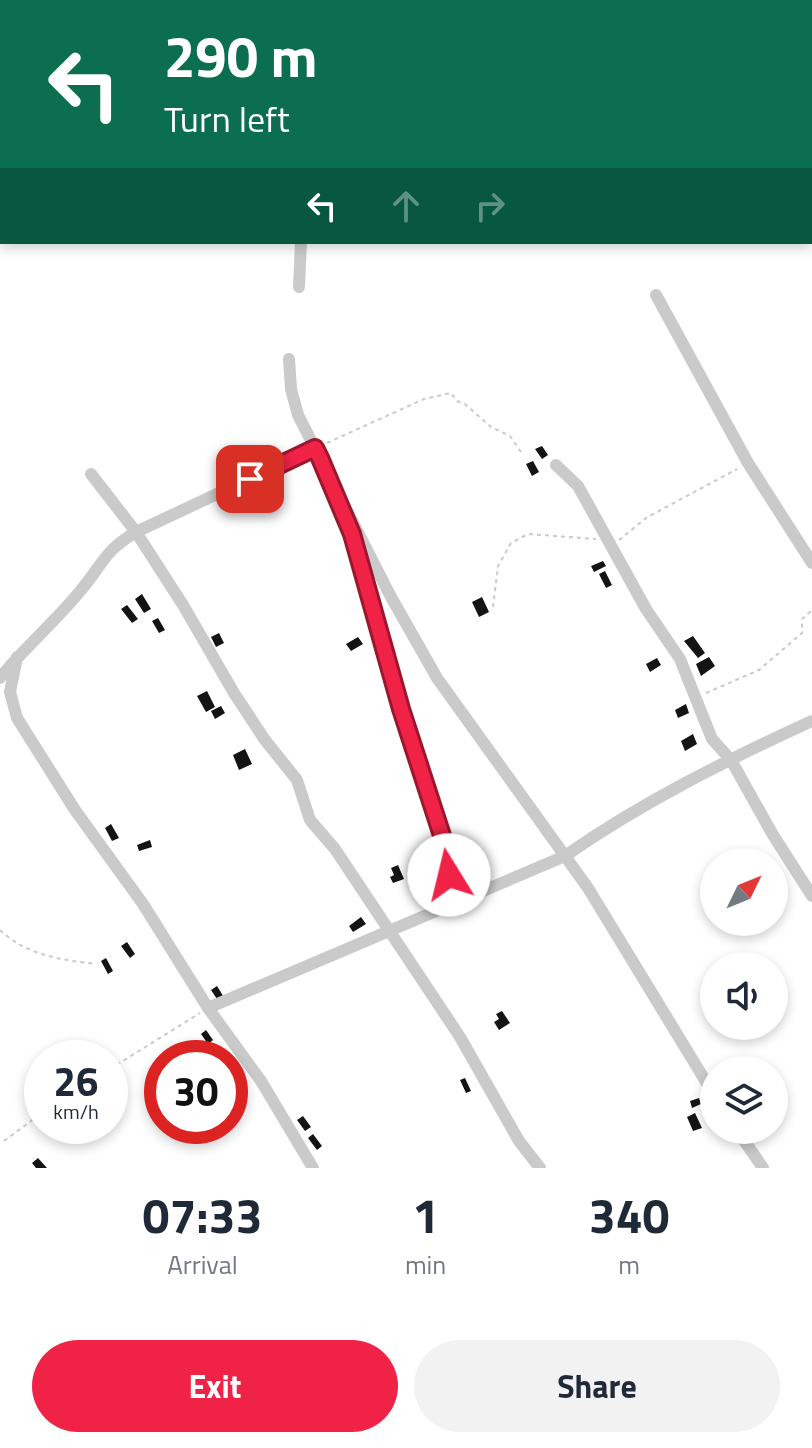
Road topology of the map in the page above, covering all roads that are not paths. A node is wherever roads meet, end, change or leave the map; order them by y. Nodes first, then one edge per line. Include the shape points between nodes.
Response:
1 (301, 244) edge
2 (299, 287) dead end
3 (656, 295) dead end
4 (289, 359) dead end
5 (318, 453) junction
6 (556, 465) dead end
7 (91, 474) dead end
8 (136, 532) junction
9 (812, 563) edge
10 (17, 657) junction
11 (0, 678) edge
12 (812, 721) edge
13 (731, 760) junction
14 (565, 856) junction
15 (812, 896) edge
16 (439, 909) junction
17 (389, 932) junction
18 (208, 1008) junction
19 (700, 1072) edge
20 (747, 1144) edge
21 (313, 1168) edge
22 (540, 1168) edge
23 (763, 1168) edge

1 - 2 street
3 - 9 street via 748,463
4 - 5 street via 294,405
5 - 8 street
5 - 14 street via 437,678
5 - 16 street via 352,534 447,851 449,875
6 - 13 street via 578,486 680,659 712,739
7 - 8 street
8 - 10 street via 114,546 83,588
8 - 17 street via 234,693 297,780 310,820
10 - 11 street
10 - 18 street via 10,692 17,718
12 - 13 street
13 - 14 street via 613,823
13 - 15 street
14 - 16 street
14 - 19 street
16 - 17 street
17 - 18 street
17 - 22 street
18 - 21 street via 261,1081
20 - 23 street

